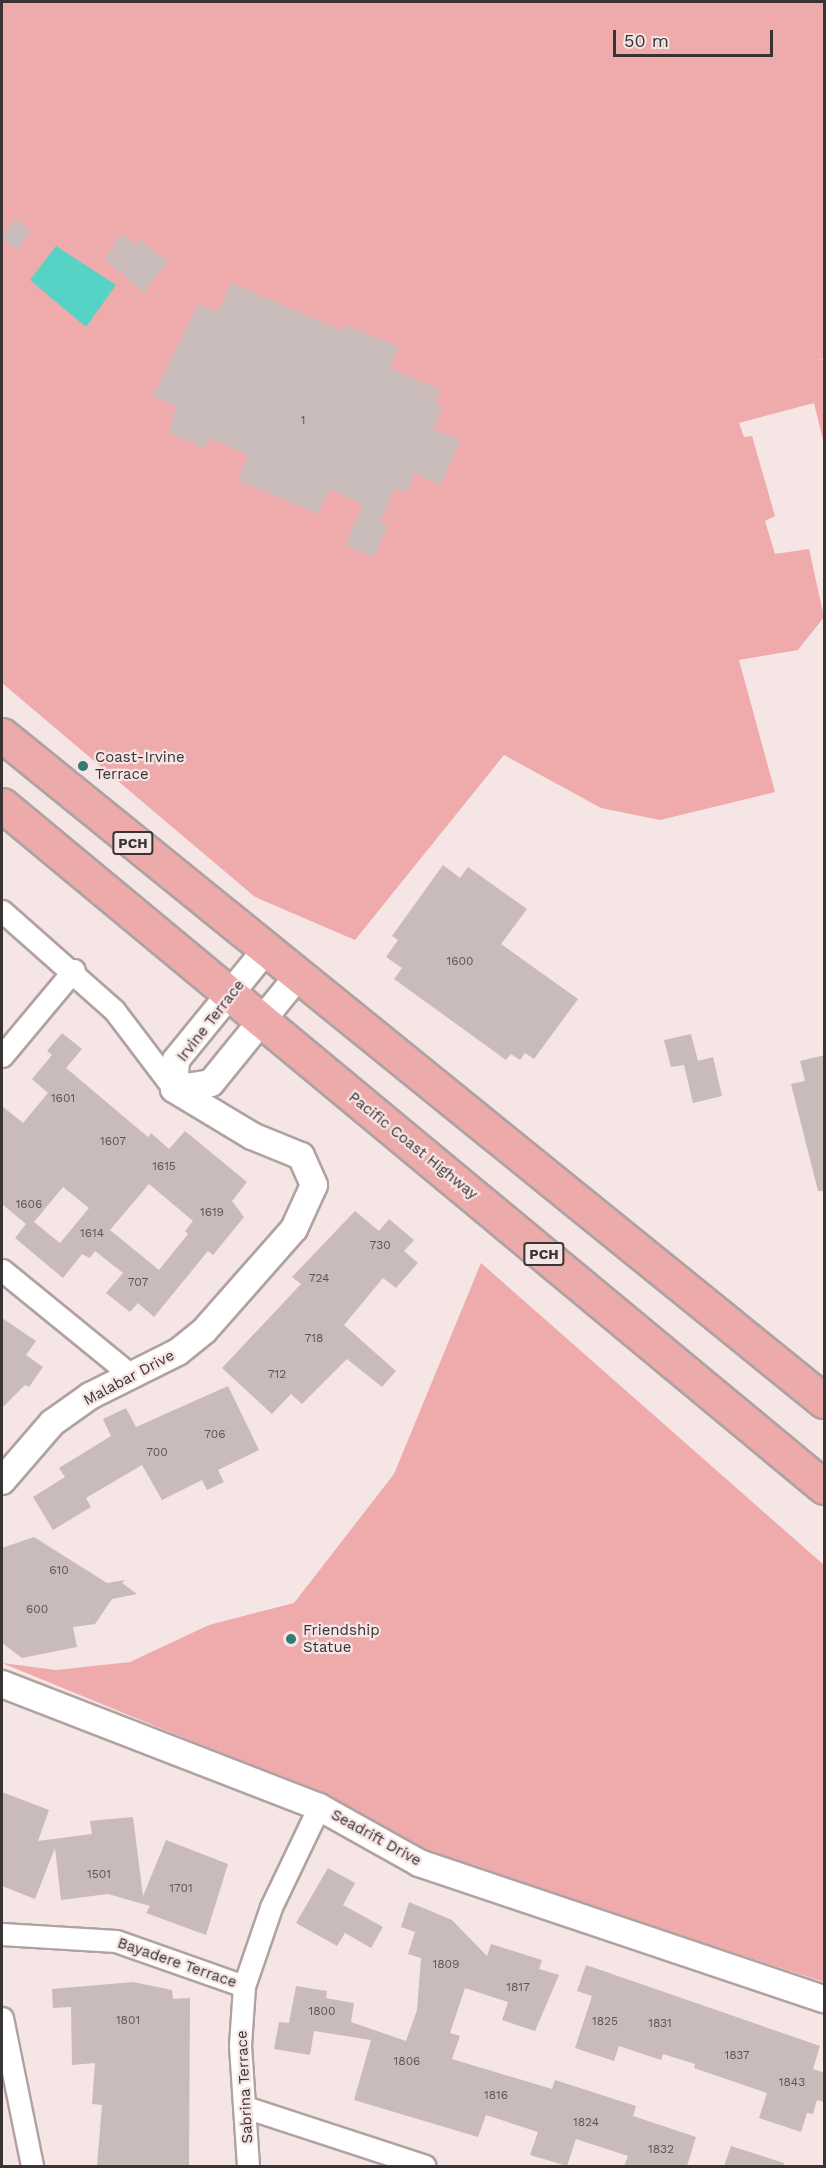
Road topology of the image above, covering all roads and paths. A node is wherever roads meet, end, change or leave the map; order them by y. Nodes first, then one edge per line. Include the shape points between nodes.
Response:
1 (2, 735) edge
2 (2, 805) edge
3 (2, 911) edge
4 (265, 951) junction
5 (74, 970) junction
6 (297, 977) junction
7 (228, 998) junction
8 (262, 1023) junction
9 (2, 1056) edge
10 (174, 1089) junction
11 (2, 1270) edge
12 (132, 1377) junction
13 (825, 1401) edge
14 (2, 1481) edge
15 (825, 1486) edge
16 (2, 1684) edge
17 (319, 1807) junction
18 (2, 1934) edge
19 (244, 1986) junction
20 (825, 1999) edge
21 (2, 2018) edge
22 (245, 2107) junction
23 (32, 2166) edge
24 (248, 2166) edge
25 (422, 2166) edge

1 - 4 highway, PCH
2 - 7 highway, Pacific Coast Highway / PCH
3 - 5 street
4 - 6 highway, PCH
4 - 7 street, Irvine Terrace
5 - 9 street
5 - 10 street via 114,1010
6 - 8 street, Irvine Terrace
6 - 13 highway, PCH
7 - 8 highway, Pacific Coast Highway / PCH
7 - 10 street, Irvine Terrace via 177,1060
8 - 10 street, Irvine Terrace via 211,1083
8 - 15 highway, Pacific Coast Highway / PCH
10 - 12 street, Malabar Drive via 252,1136 301,1156 314,1185 294,1229 204,1331 178,1352
11 - 12 street
12 - 14 street, Malabar Drive via 90,1396 52,1423
16 - 17 street, Seadrift Drive
17 - 19 street, Sabrina Terrace via 271,1907
17 - 20 street, Seadrift Drive via 419,1863
18 - 19 street, Bayadere Terrace via 116,1941
19 - 22 street, Sabrina Terrace via 240,2045
21 - 23 street
22 - 24 street, Sabrina Terrace
22 - 25 street

